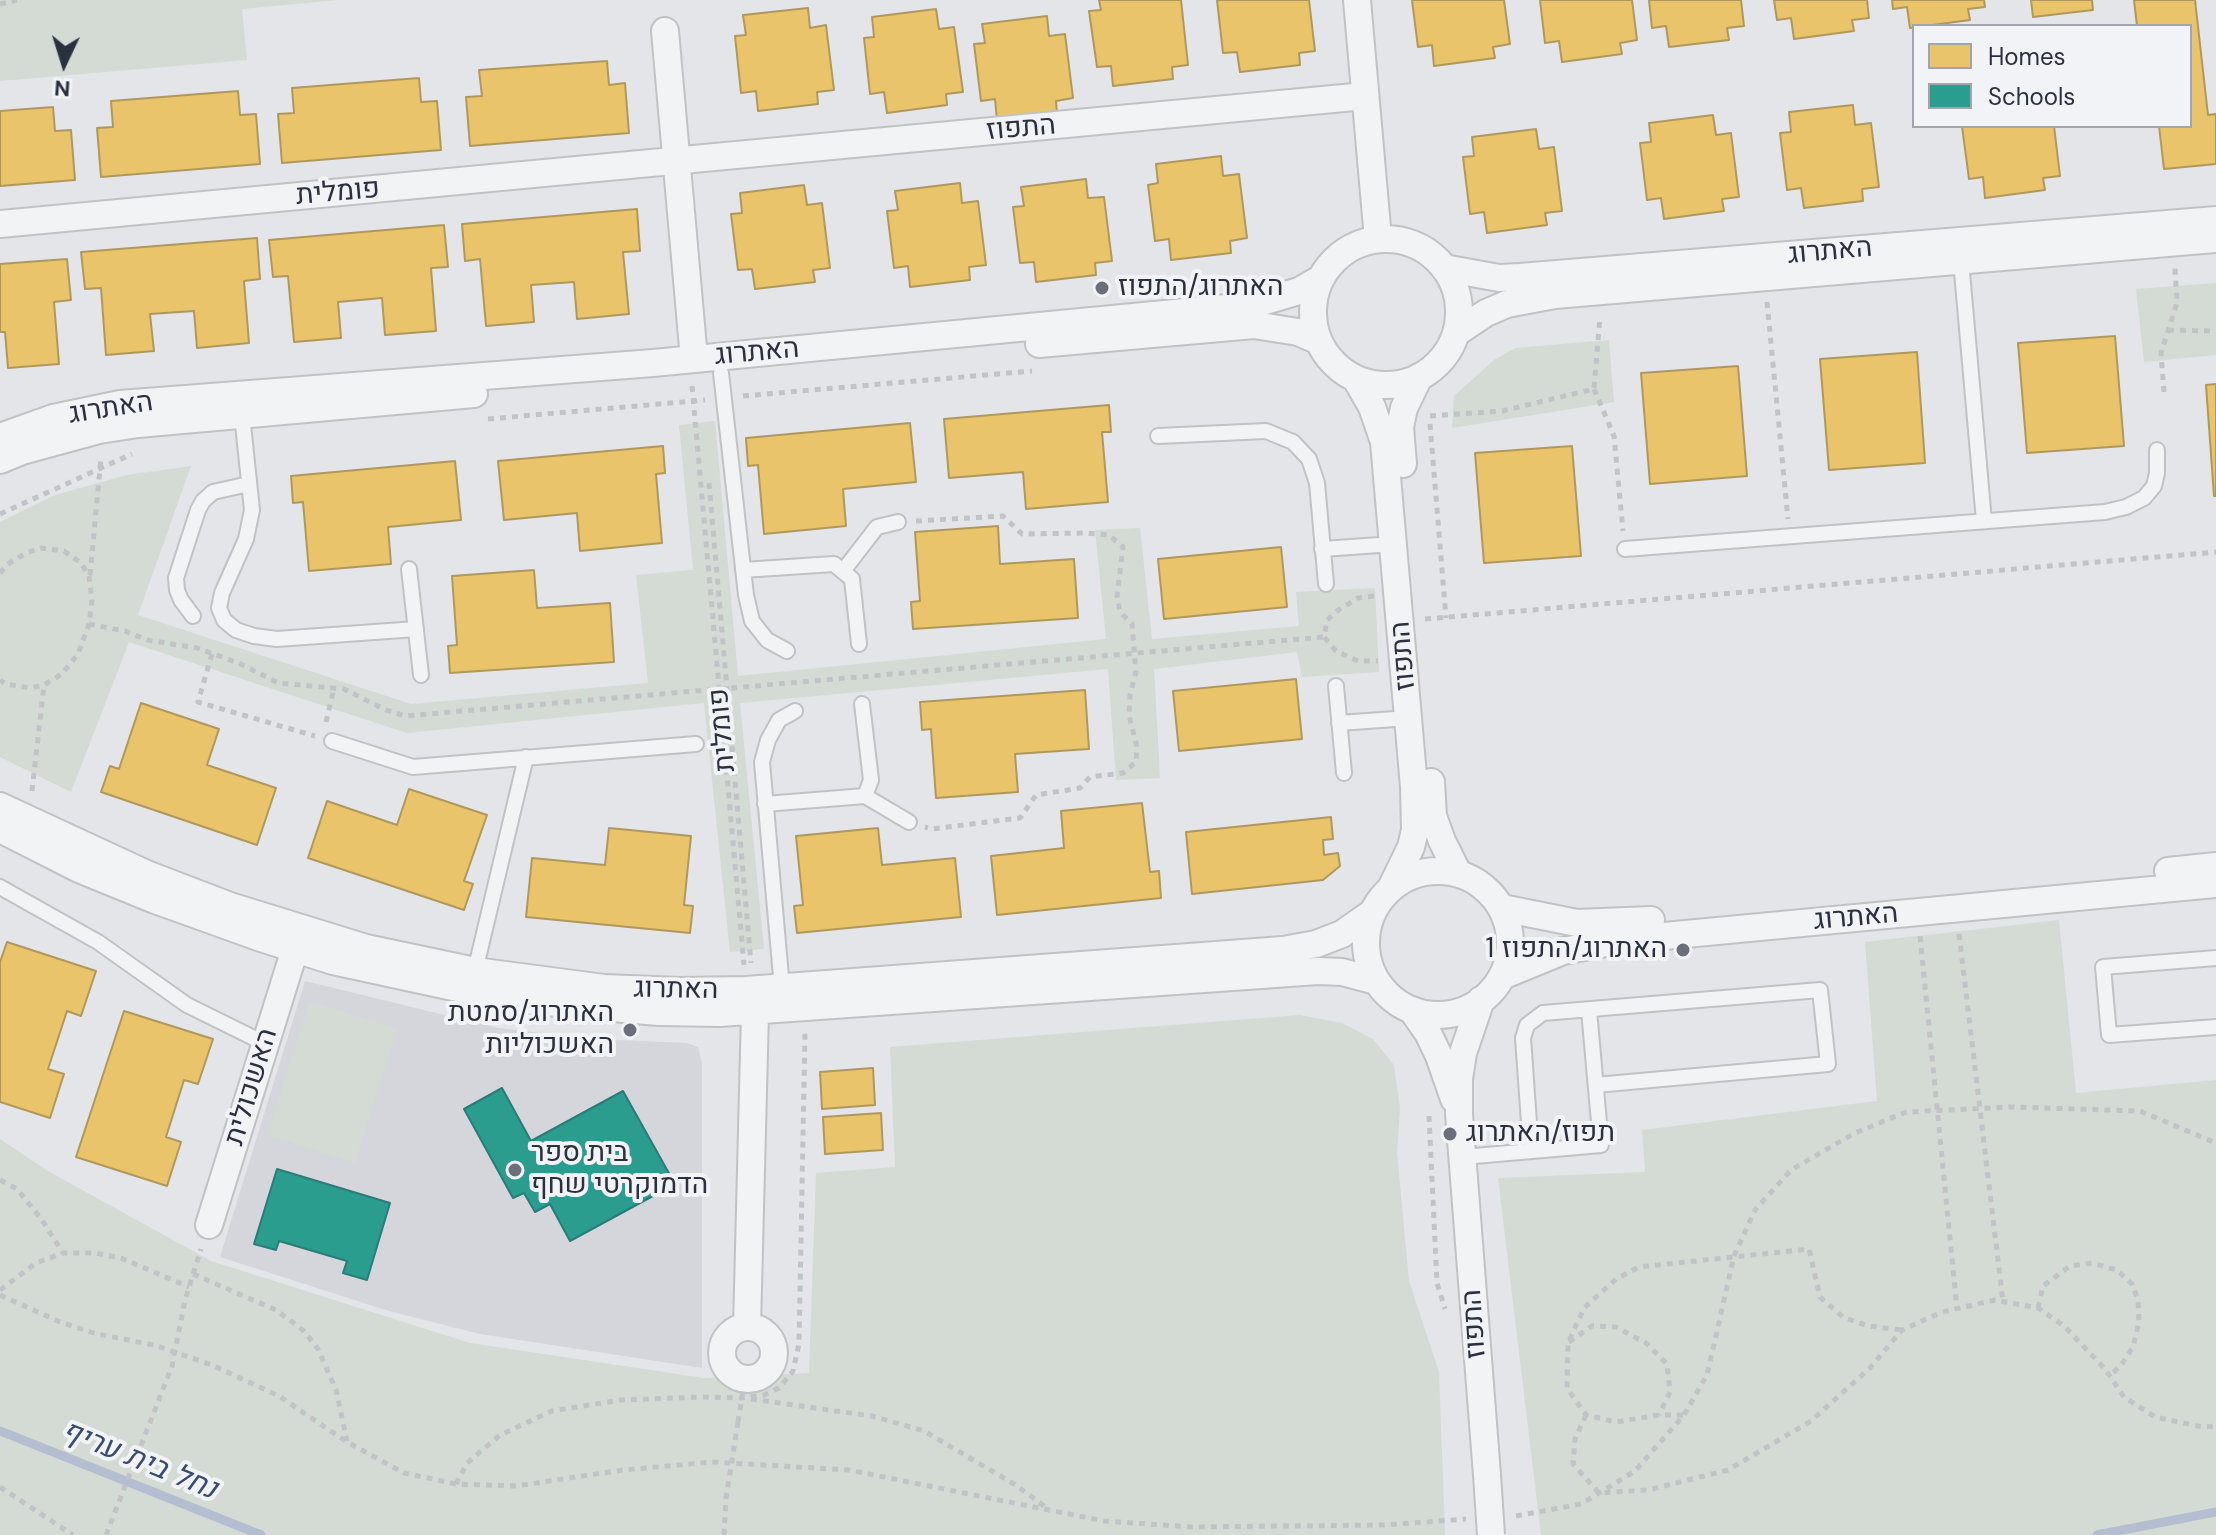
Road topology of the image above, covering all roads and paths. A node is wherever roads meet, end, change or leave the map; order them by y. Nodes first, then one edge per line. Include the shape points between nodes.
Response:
1 (17, 0) edge
2 (1357, 0) edge
3 (0, 4) edge
4 (665, 31) dead end
5 (1365, 96) junction
6 (677, 162) junction
7 (2216, 220) edge
8 (0, 224) edge
9 (1378, 239) junction
10 (2216, 239) edge
11 (2174, 243) junction
12 (1961, 261) junction
13 (1444, 268) junction
14 (1764, 277) junction
15 (1320, 279) junction
16 (1603, 291) junction
17 (2168, 330) junction
18 (2216, 331) edge
19 (1456, 333) junction
20 (1319, 341) junction
21 (1037, 370) dead end
22 (1423, 375) junction
23 (1356, 379) junction
24 (703, 383) junction
25 (1594, 389) junction
26 (2164, 392) dead end
27 (242, 415) junction
28 (703, 415) dead end
29 (1430, 416) junction
30 (1402, 418) junction
31 (477, 420) dead end
32 (99, 430) junction
33 (1158, 436) dead end
34 (0, 437) edge
35 (141, 449) dead end
36 (2157, 450) dead end
37 (0, 460) edge
38 (101, 469) junction
39 (708, 476) dead end
40 (249, 484) junction
41 (0, 514) edge
42 (1984, 521) junction
43 (898, 522) joint
44 (1790, 536) junction
45 (1394, 544) junction
46 (1322, 549) junction
47 (1625, 549) joint
48 (2216, 552) edge
49 (409, 569) dead end
50 (743, 570) junction
51 (843, 571) junction
52 (0, 573) edge
53 (89, 576) junction
54 (1326, 584) dead end
55 (1398, 593) junction
56 (193, 616) dead end
57 (1446, 618) junction
58 (1417, 620) junction
59 (89, 624) junction
60 (416, 629) junction
61 (1324, 637) junction
62 (859, 644) dead end
63 (787, 651) dead end
64 (1135, 653) junction
65 (212, 654) junction
66 (1404, 660) junction
67 (421, 675) dead end
68 (0, 680) edge
69 (44, 685) junction
70 (1336, 686) dead end
71 (334, 688) junction
72 (727, 688) junction
73 (719, 689) junction
74 (862, 704) dead end
75 (795, 711) dead end
76 (1409, 718) junction
77 (1339, 723) junction
78 (327, 739) junction
79 (696, 744) dead end
80 (526, 757) junction
81 (1344, 773) dead end
82 (21, 789) dead end
83 (865, 796) junction
84 (765, 804) junction
85 (0, 806) edge
86 (909, 822) joint
87 (0, 829) edge
88 (2216, 866) edge
89 (1458, 873) junction
90 (2216, 884) edge
91 (0, 887) edge
92 (1391, 888) junction
93 (1502, 908) junction
94 (1956, 909) junction
95 (1917, 912) junction
96 (1372, 913) junction
97 (295, 949) junction
98 (2216, 958) edge
99 (475, 971) junction
100 (1502, 976) junction
101 (1376, 981) junction
102 (782, 988) junction
103 (751, 997) junction
104 (1481, 1000) junction
105 (806, 1009) junction
106 (1412, 1010) junction
107 (1589, 1010) junction
108 (2216, 1027) edge
109 (266, 1044) junction
110 (1596, 1085) junction
111 (1980, 1108) junction
112 (1937, 1110) junction
113 (1459, 1114) junction
114 (2216, 1143) edge
115 (1531, 1151) junction
116 (1463, 1157) junction
117 (0, 1180) edge
118 (209, 1225) joint
119 (63, 1253) junction
120 (1734, 1256) junction
121 (193, 1274) junction
122 (189, 1287) junction
123 (0, 1293) edge
124 (2003, 1302) junction
125 (2038, 1308) junction
126 (1957, 1309) junction
127 (747, 1327) junction
128 (1902, 1330) junction
129 (1568, 1343) junction
130 (175, 1353) junction
131 (2110, 1376) junction
132 (744, 1388) junction
133 (1586, 1415) junction
134 (1659, 1415) junction
135 (1684, 1415) junction
136 (2216, 1426) edge
137 (347, 1442) junction
138 (456, 1484) junction
139 (0, 1487) edge
140 (1599, 1493) junction
141 (1049, 1509) junction
142 (1493, 1523) edge
143 (73, 1535) edge
144 (106, 1535) edge
145 (724, 1535) edge

1 - 3 path
2 - 5 street
4 - 6 street
5 - 6 street, התפוז
5 - 9 street
6 - 8 street, פומלית
6 - 24 street
7 - 13 street, האתרוג via 1520,277
9 - 13 street via 1415,245
9 - 15 street via 1344,252
10 - 11 street, האתרוג
11 - 12 street, האתרוג
11 - 17 path via 2177,303
12 - 14 street, האתרוג
12 - 42 lane
13 - 19 street via 1458,296
14 - 16 street, האתרוג
14 - 44 path
15 - 20 street via 1313,311
15 - 24 street, האתרוג via 1248,306
16 - 19 street, האתרוג via 1507,304
16 - 25 path
17 - 18 path
17 - 26 path via 2161,353
19 - 22 street via 1449,350
20 - 23 street via 1328,357
20 - 24 street, האתרוג via 1254,325
21 - 24 path
22 - 23 street via 1384,385
22 - 29 path
22 - 30 street, התפוז
23 - 45 street, התפוז via 1384,442
24 - 27 street, האתרוג
24 - 28 path
24 - 31 path
24 - 34 street, האתרוג via 120,404 53,418
24 - 50 lane
24 - 73 path, פומלית
25 - 29 path via 1502,411
25 - 47 path via 1614,436
27 - 32 street, האתרוג
27 - 40 lane
29 - 30 path
29 - 57 path
30 - 58 street, התפוז
32 - 37 street, האתרוג
32 - 38 path
33 - 46 lane via 1266,431 1293,442 1309,459 1317,483
35 - 38 path
36 - 42 lane via 2154,486 2126,507
38 - 41 path
38 - 53 path
39 - 72 path
40 - 56 lane via 213,492 198,510 176,578 181,600
40 - 60 lane via 250,524 222,593 219,608 224,620 236,630 277,639
42 - 44 lane
43 - 51 lane via 877,527
43 - 64 path via 1003,516 1022,534 1109,535 1123,547 1117,596 1120,612 1132,624
44 - 47 lane
45 - 46 lane
45 - 55 street, התפוז
46 - 54 lane
48 - 57 path
49 - 60 lane
50 - 51 lane via 834,564
50 - 63 lane via 752,621 767,640
51 - 62 lane via 852,579
52 - 53 path via 41,548 64,551
53 - 59 path
55 - 61 path via 1358,598 1327,620
55 - 66 street, התפוז
57 - 58 path
58 - 89 street, התפוז via 1433,816
59 - 65 path
59 - 69 path via 78,654
60 - 67 lane
61 - 64 path
61 - 66 path via 1336,651 1358,661
64 - 72 path
64 - 86 path via 1129,715 1136,762 1123,773 1090,777 1080,788 1036,795 1020,818 932,829
65 - 71 path via 278,683
65 - 78 path via 198,702
66 - 76 street, התפוז
68 - 69 path via 30,688
69 - 82 path via 32,794
70 - 77 lane
71 - 73 path via 405,716
71 - 78 path
72 - 73 path
72 - 103 path
73 - 103 path, פומלית
74 - 83 lane via 871,780
75 - 84 lane via 779,720 768,740 762,762
76 - 77 lane
76 - 92 street, התפוז via 1415,830
77 - 81 lane
78 - 80 lane via 413,767
79 - 80 lane
80 - 99 lane
83 - 84 lane
83 - 86 lane
84 - 102 lane
85 - 99 street, האתרוג via 230,906 366,948
87 - 97 street, האתרוג via 155,900
88 - 93 street, האתרוג via 1634,921 1577,923
89 - 92 street via 1427,871
89 - 93 street via 1488,891
90 - 94 street, האתרוג
91 - 109 lane via 98,942 187,1005
92 - 96 street
93 - 100 street via 1511,941
94 - 95 street, האתרוג
94 - 111 path
95 - 100 street, האתרוג via 1622,940 1563,951
95 - 112 path
96 - 101 street via 1365,945
96 - 102 street, האתרוג via 1342,934 1283,950
97 - 103 street, האתרוג via 525,1000 658,1012
97 - 109 street, האשכולית
98 - 108 lane via 2103,967 2109,1035
99 - 103 street, האתרוג via 604,988
100 - 104 street
101 - 105 street, האתרוג via 1318,971
101 - 106 street via 1394,1001
102 - 103 street, האתרוג
103 - 105 street, האתרוג
103 - 127 street
104 - 106 street via 1457,1013
104 - 113 street, התפוז via 1463,1053
105 - 132 path via 799,1344 793,1371 779,1388 764,1395
106 - 113 street, התפוז via 1439,1056
107 - 110 lane
107 - 110 lane via 1820,990 1828,1064
107 - 115 lane via 1543,1013 1527,1025 1523,1056
109 - 118 street, האשכולית
110 - 115 lane via 1601,1145
111 - 112 path
111 - 114 path via 2140,1111
111 - 124 path
112 - 120 path via 1906,1112 1855,1133 1791,1170 1755,1210
112 - 126 path
113 - 116 street, התפוז
115 - 116 lane
116 - 142 street, התפוז, bridge
117 - 119 path via 17,1189
118 - 121 path
119 - 122 path via 121,1258
119 - 123 path via 36,1263
120 - 128 path via 1809,1249 1820,1297 1843,1317
120 - 129 path via 1639,1267 1616,1279 1584,1308
120 - 135 path via 1707,1375
121 - 122 path
121 - 137 path via 276,1310 304,1331 336,1390
122 - 130 path
123 - 130 path via 72,1326
124 - 125 path
124 - 126 path
125 - 131 path via 2064,1326
125 - 131 path via 2043,1286 2070,1266 2092,1263 2117,1270 2132,1284 2139,1322 2133,1347
126 - 128 path
127 - 132 street via 731,1334 723,1348 730,1371
127 - 132 street via 769,1338 774,1354 768,1370
128 - 140 path via 1870,1368 1811,1421 1728,1470 1648,1490
129 - 133 path via 1567,1388
129 - 134 path via 1592,1326 1616,1327 1646,1343 1667,1364 1670,1392
130 - 137 path via 279,1396
130 - 144 path
131 - 136 path via 2124,1397 2155,1417
132 - 138 path via 552,1411 500,1435 467,1463
132 - 141 path via 924,1431
132 - 145 path, bridge
133 - 134 path via 1616,1422
133 - 140 path via 1575,1439 1573,1464
134 - 135 path
135 - 140 path via 1635,1471
137 - 138 path via 404,1473
138 - 141 path via 516,1486 712,1462 849,1470
139 - 143 path
140 - 142 path via 1581,1504
141 - 142 path via 1104,1521 1192,1527

